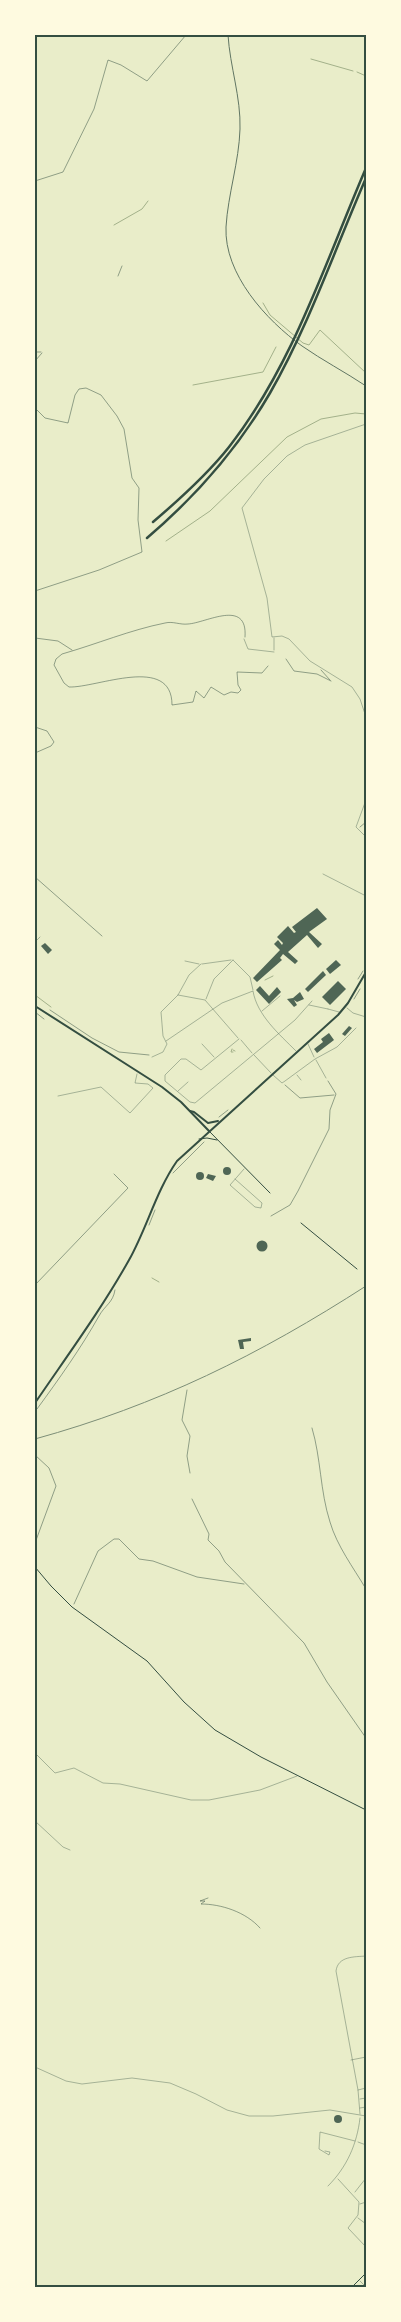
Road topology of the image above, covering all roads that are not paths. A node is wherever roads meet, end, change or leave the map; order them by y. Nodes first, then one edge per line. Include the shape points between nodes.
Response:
1 (228, 35) edge
2 (366, 168) edge
3 (366, 178) edge
4 (300, 329) junction
5 (289, 352) junction
6 (366, 386) edge
7 (366, 424) edge
8 (153, 522) dead end
9 (147, 538) dead end
10 (274, 638) junction
11 (244, 639) road end
12 (274, 652) junction
13 (274, 656) dead end
14 (366, 745) edge
15 (366, 800) edge
16 (366, 837) edge
17 (323, 874) dead end
18 (366, 896) edge
19 (40, 937) dead end
20 (35, 942) edge
21 (233, 960) junction
22 (185, 961) dead end
23 (201, 964) junction
24 (366, 972) edge
25 (253, 991) junction
26 (178, 995) junction
27 (280, 996) dead end
28 (205, 1000) junction
29 (308, 1005) junction
30 (35, 1006) edge
31 (316, 1007) junction
32 (345, 1007) junction
33 (212, 1009) junction
34 (261, 1012) junction
35 (340, 1012) junction
36 (366, 1017) edge
37 (356, 1028) dead end
38 (279, 1033) junction
39 (239, 1039) junction
40 (166, 1041) junction
41 (307, 1043) junction
42 (202, 1044) dead end
43 (297, 1052) junction
44 (253, 1054) junction
45 (152, 1057) road end
46 (216, 1059) junction
47 (315, 1059) junction
48 (138, 1071) junction
49 (296, 1073) junction
50 (272, 1074) junction
51 (326, 1078) road end
52 (301, 1080) dead end
53 (188, 1082) dead end
54 (178, 1092) junction
55 (58, 1096) dead end
56 (190, 1111) junction
57 (220, 1121) junction
58 (209, 1131) junction
59 (199, 1140) junction
60 (217, 1140) junction
61 (244, 1169) junction
62 (235, 1179) junction
63 (270, 1193) dead end
64 (301, 1223) dead end
65 (357, 1269) dead end
66 (35, 1403) edge
67 (35, 1567) edge
68 (35, 1754) edge
69 (297, 1776) junction
70 (366, 1810) edge
71 (35, 1821) edge
72 (70, 1850) dead end
73 (366, 1856) edge
74 (366, 1860) edge
75 (366, 1956) edge
76 (366, 2058) edge
77 (352, 2060) junction
78 (35, 2067) edge
79 (366, 2088) edge
80 (358, 2090) junction
81 (366, 2098) edge
82 (359, 2099) junction
83 (366, 2107) edge
84 (360, 2108) junction
85 (360, 2116) junction
86 (366, 2116) edge
87 (356, 2141) junction
88 (366, 2145) edge
89 (325, 2151) dead end
90 (337, 2177) junction
91 (366, 2178) edge
92 (328, 2186) dead end
93 (354, 2193) junction
94 (366, 2202) edge
95 (359, 2204) junction
96 (357, 2216) junction
97 (366, 2224) edge
98 (366, 2239) edge
99 (363, 2243) junction
100 (366, 2247) edge
101 (366, 2273) edge
102 (359, 2281) junction
103 (352, 2287) edge
104 (366, 2287) edge

1 - 6 street via 240,115 239,145 226,228 233,263 246,288 279,326 300,344
2 - 4 highway
3 - 4 highway
4 - 5 highway
5 - 8 highway via 262,400 229,447
5 - 9 highway via 265,402 227,456 194,494
7 - 10 street via 300,448 276,466 243,506
10 - 12 street
10 - 14 street via 282,636 289,639 310,661 352,687 365,714
11 - 12 street via 248,648
12 - 13 street
15 - 16 street via 356,827
17 - 18 street
19 - 20 street
21 - 23 street
21 - 25 street via 250,977
21 - 28 street via 214,979
22 - 23 street
23 - 26 street via 189,975
24 - 32 main road
25 - 33 street
25 - 34 street
26 - 28 street
26 - 40 street via 161,1012
27 - 34 street
28 - 33 street
29 - 31 street
29 - 31 street via 311,1001
29 - 38 street
30 - 48 main road
31 - 35 street
32 - 35 main road
32 - 36 street
33 - 39 street
33 - 40 street
34 - 38 street
35 - 41 main road
37 - 47 street via 337,1047
38 - 43 street
38 - 44 street
39 - 44 street
39 - 46 street
40 - 45 street via 163,1052 156,1058
41 - 43 main road
41 - 47 street
42 - 46 street
43 - 50 main road
44 - 50 street
44 - 54 street via 195,1103
46 - 54 street via 200,1070 186,1059 181,1059 165,1077 165,1081
47 - 49 street
47 - 51 street
48 - 55 street via 135,1083 148,1084 153,1088 130,1113 101,1087
48 - 56 main road
49 - 50 street via 282,1083
49 - 52 street
50 - 57 main road
53 - 54 street
56 - 57 main road via 208,1123
56 - 58 main road
57 - 58 main road
58 - 59 main road
58 - 60 main road
59 - 60 main road
59 - 66 main road via 169,1173 124,1269
60 - 61 main road
61 - 62 street
61 - 63 main road
62 - 62 street via 230,1184 254,1206 261,1208 262,1203
64 - 65 main road
67 - 69 main road via 72,1607 132,1649 215,1730
68 - 69 street via 55,1773 74,1768 95,1781 191,1800 260,1790
69 - 70 main road
71 - 72 street
73 - 74 street
75 - 77 street via 344,1958 338,1963 336,1974
76 - 77 street
77 - 80 street
78 - 85 street via 66,2081 86,2085 132,2078 170,2084 243,2115 324,2111
79 - 80 street
80 - 82 street
81 - 82 street
82 - 84 street
83 - 84 street
84 - 85 street
85 - 86 street
85 - 87 street
87 - 88 street
87 - 89 street via 320,2132 319,2149
87 - 90 street
90 - 92 street
90 - 93 street
91 - 93 street
93 - 95 street
94 - 95 street
95 - 96 street
96 - 97 street
96 - 99 street via 348,2231
98 - 99 street
99 - 100 street
101 - 102 main road
102 - 103 main road
102 - 104 street

